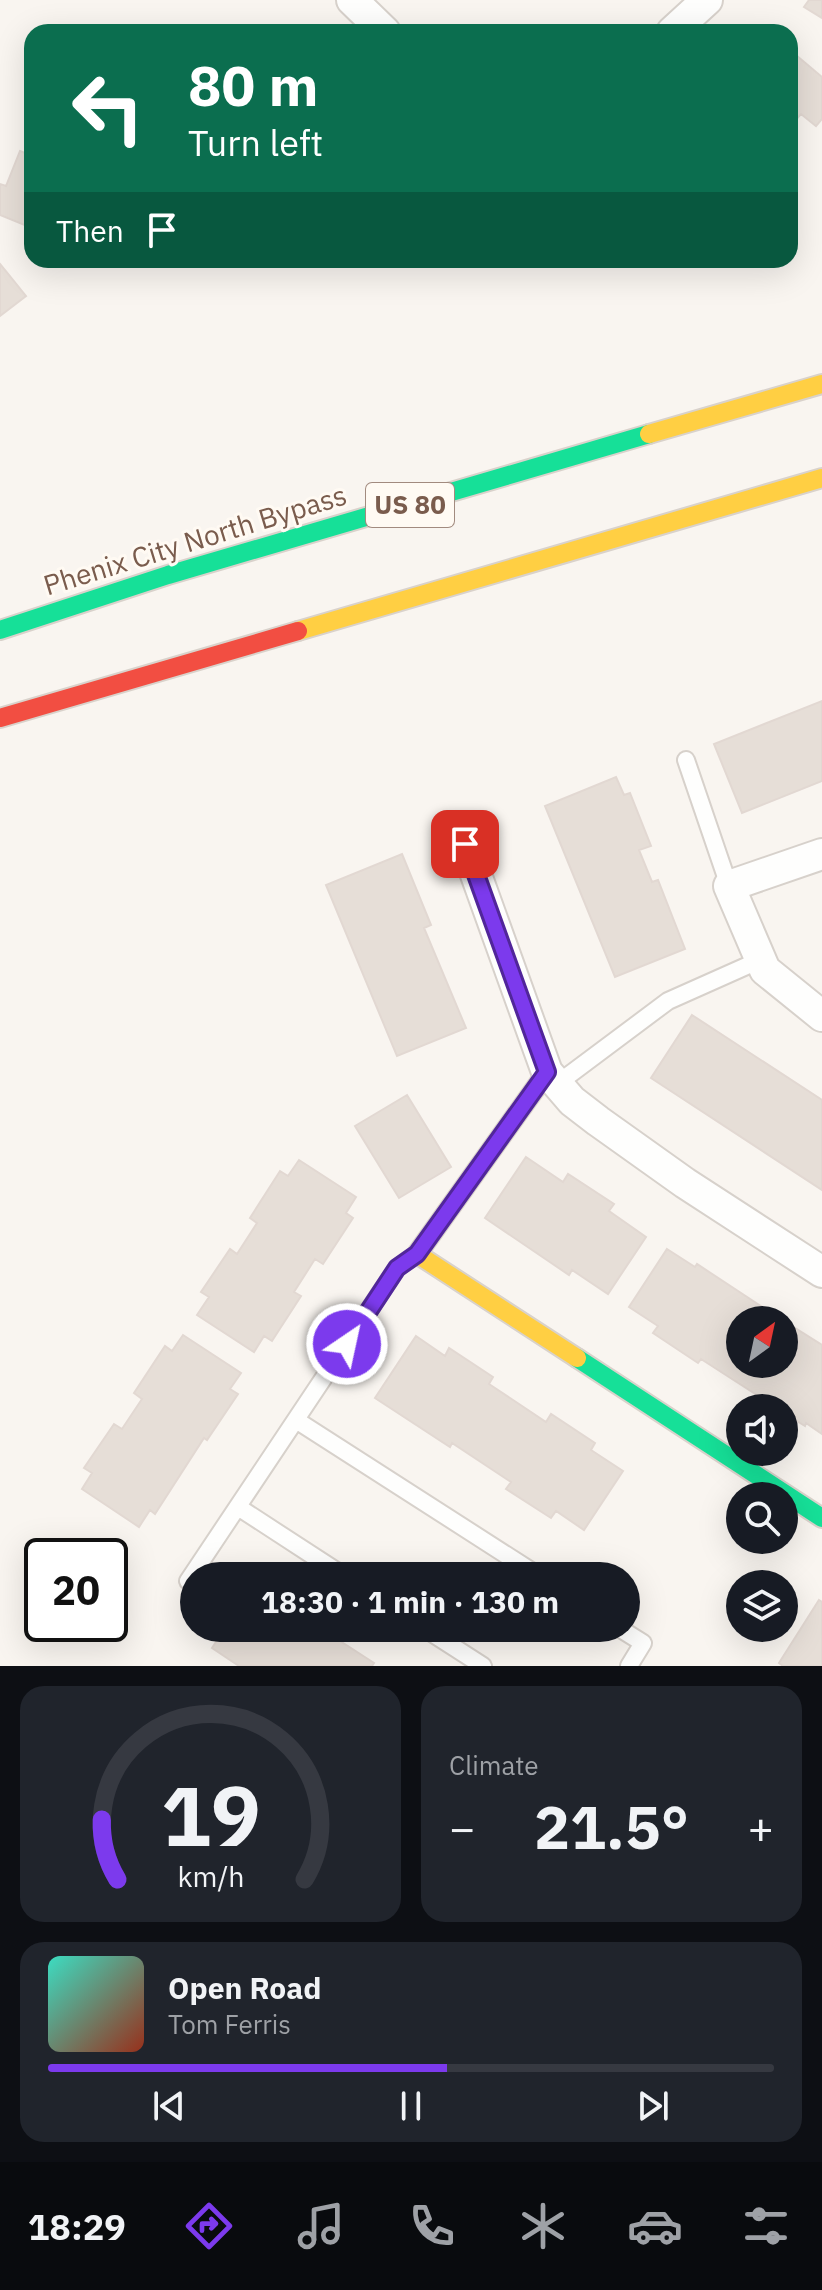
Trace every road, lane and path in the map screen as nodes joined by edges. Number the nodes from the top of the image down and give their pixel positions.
1 (352, 0) edge
2 (707, 0) edge
3 (377, 24) edge
4 (681, 24) edge
5 (822, 384) edge
6 (822, 478) edge
7 (0, 630) edge
8 (0, 718) edge
9 (686, 760) dead end
10 (465, 844) dead end
11 (822, 854) edge
12 (729, 886) junction
13 (760, 960) junction
14 (822, 1016) edge
15 (552, 1078) junction
16 (417, 1254) junction
17 (822, 1272) edge
18 (296, 1420) junction
19 (238, 1507) junction
20 (822, 1518) edge
21 (201, 1562) edge
22 (322, 1562) edge
23 (517, 1562) edge
24 (640, 1641) edge
25 (446, 1642) edge
26 (483, 1666) edge
27 (629, 1666) edge

1 - 3 street
2 - 4 street
5 - 7 main road, Phenix City North Bypass / US 80
6 - 8 main road
9 - 12 lane
10 - 15 street
11 - 12 street
12 - 13 street
13 - 14 street
13 - 15 lane
15 - 16 main road
15 - 17 street
16 - 18 lane
16 - 20 main road
18 - 19 lane
18 - 23 lane
19 - 21 lane
19 - 22 lane
24 - 27 lane
25 - 26 lane

